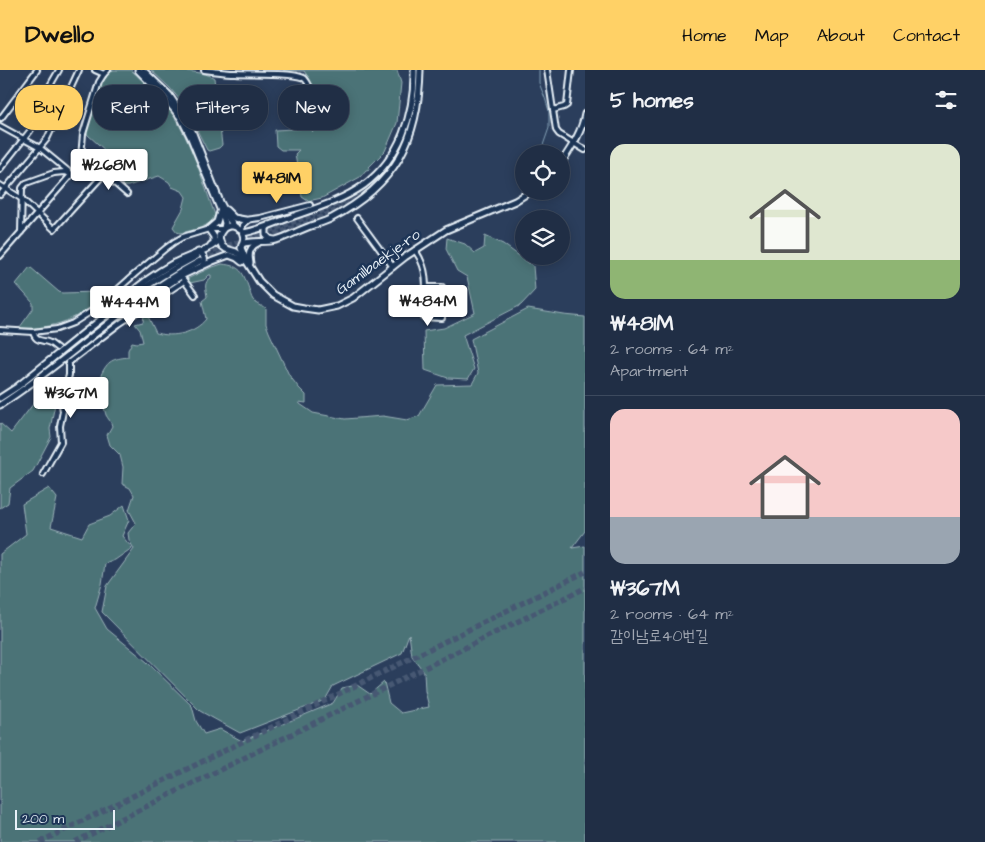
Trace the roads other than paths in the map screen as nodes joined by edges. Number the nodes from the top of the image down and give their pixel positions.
1 (37, 70) edge
2 (59, 70) edge
3 (79, 70) edge
4 (95, 70) edge
5 (108, 70) edge
6 (138, 70) edge
7 (144, 70) edge
8 (204, 70) edge
9 (414, 70) edge
10 (420, 70) edge
11 (547, 70) edge
12 (572, 70) edge
13 (104, 74) junction
14 (50, 85) edge
15 (308, 85) edge
16 (553, 110) junction
17 (585, 114) edge
18 (1, 118) dead end
19 (0, 126) edge
20 (31, 130) edge
21 (24, 139) junction
22 (574, 143) junction
23 (40, 148) junction
24 (570, 149) edge
25 (585, 150) edge
26 (81, 154) junction
27 (202, 161) junction
28 (0, 169) edge
29 (71, 174) junction
30 (104, 174) junction
31 (0, 185) edge
32 (5, 189) junction
33 (127, 194) dead end
34 (0, 195) edge
35 (22, 199) junction
36 (517, 200) edge
37 (220, 202) junction
38 (310, 206) dead end
39 (220, 210) junction
40 (37, 214) junction
41 (357, 218) dead end
42 (247, 220) junction
43 (270, 224) junction
44 (235, 226) junction
45 (224, 228) junction
46 (208, 231) junction
47 (20, 232) junction
48 (242, 232) junction
49 (219, 239) junction
50 (275, 240) junction
51 (262, 242) junction
52 (242, 245) junction
53 (206, 249) junction
54 (230, 250) junction
55 (415, 250) junction
56 (0, 256) edge
57 (199, 259) junction
58 (213, 261) junction
59 (247, 262) junction
60 (392, 267) junction
61 (183, 278) junction
62 (259, 281) junction
63 (426, 287) junction
64 (195, 295) dead end
65 (118, 315) junction
66 (0, 330) edge
67 (33, 332) junction
68 (56, 348) dead end
69 (0, 398) edge
70 (0, 406) edge
71 (43, 474) dead end

1 - 18 street
2 - 14 street
3 - 23 street
4 - 13 street
5 - 13 street
6 - 27 main road
7 - 27 main road
8 - 15 street
9 - 43 main road
10 - 50 main road
11 - 16 street
12 - 16 street
13 - 26 street
16 - 22 street
17 - 22 main road
19 - 21 street
20 - 21 street
21 - 23 street
21 - 28 street
22 - 24 main road
22 - 25 street
23 - 29 street
23 - 32 street
26 - 29 street
26 - 30 street
27 - 37 main road
27 - 39 main road
29 - 35 street
29 - 40 street
30 - 33 street
30 - 40 street
31 - 32 street
32 - 34 street
32 - 35 street
35 - 40 street
35 - 47 street
36 - 55 main road, Gamilbaekje-ro
37 - 42 main road
37 - 44 main road
38 - 42 street
39 - 45 main road
39 - 46 main road
40 - 47 street
41 - 60 street
42 - 44 main road
42 - 48 street
43 - 48 main road
43 - 50 main road
44 - 45 main road
44 - 48 main road
45 - 46 street
45 - 49 main road
46 - 49 main road
46 - 53 main road
46 - 67 street
47 - 56 street
48 - 52 main road
49 - 53 main road
49 - 54 main road
50 - 51 main road
51 - 52 main road
51 - 62 main road
52 - 54 main road
52 - 59 main road
53 - 57 main road
54 - 58 main road
54 - 59 main road
55 - 60 main road, Gamilbaekje-ro
55 - 63 street
57 - 58 main road
57 - 61 main road
57 - 65 main road
57 - 69 main road
58 - 62 main road
59 - 62 main road, Gamilbaekje-ro
60 - 62 main road, Gamilbaekje-ro
61 - 64 street
61 - 65 main road
61 - 71 street
63 - 63 street
65 - 70 main road
66 - 67 street
67 - 68 street

